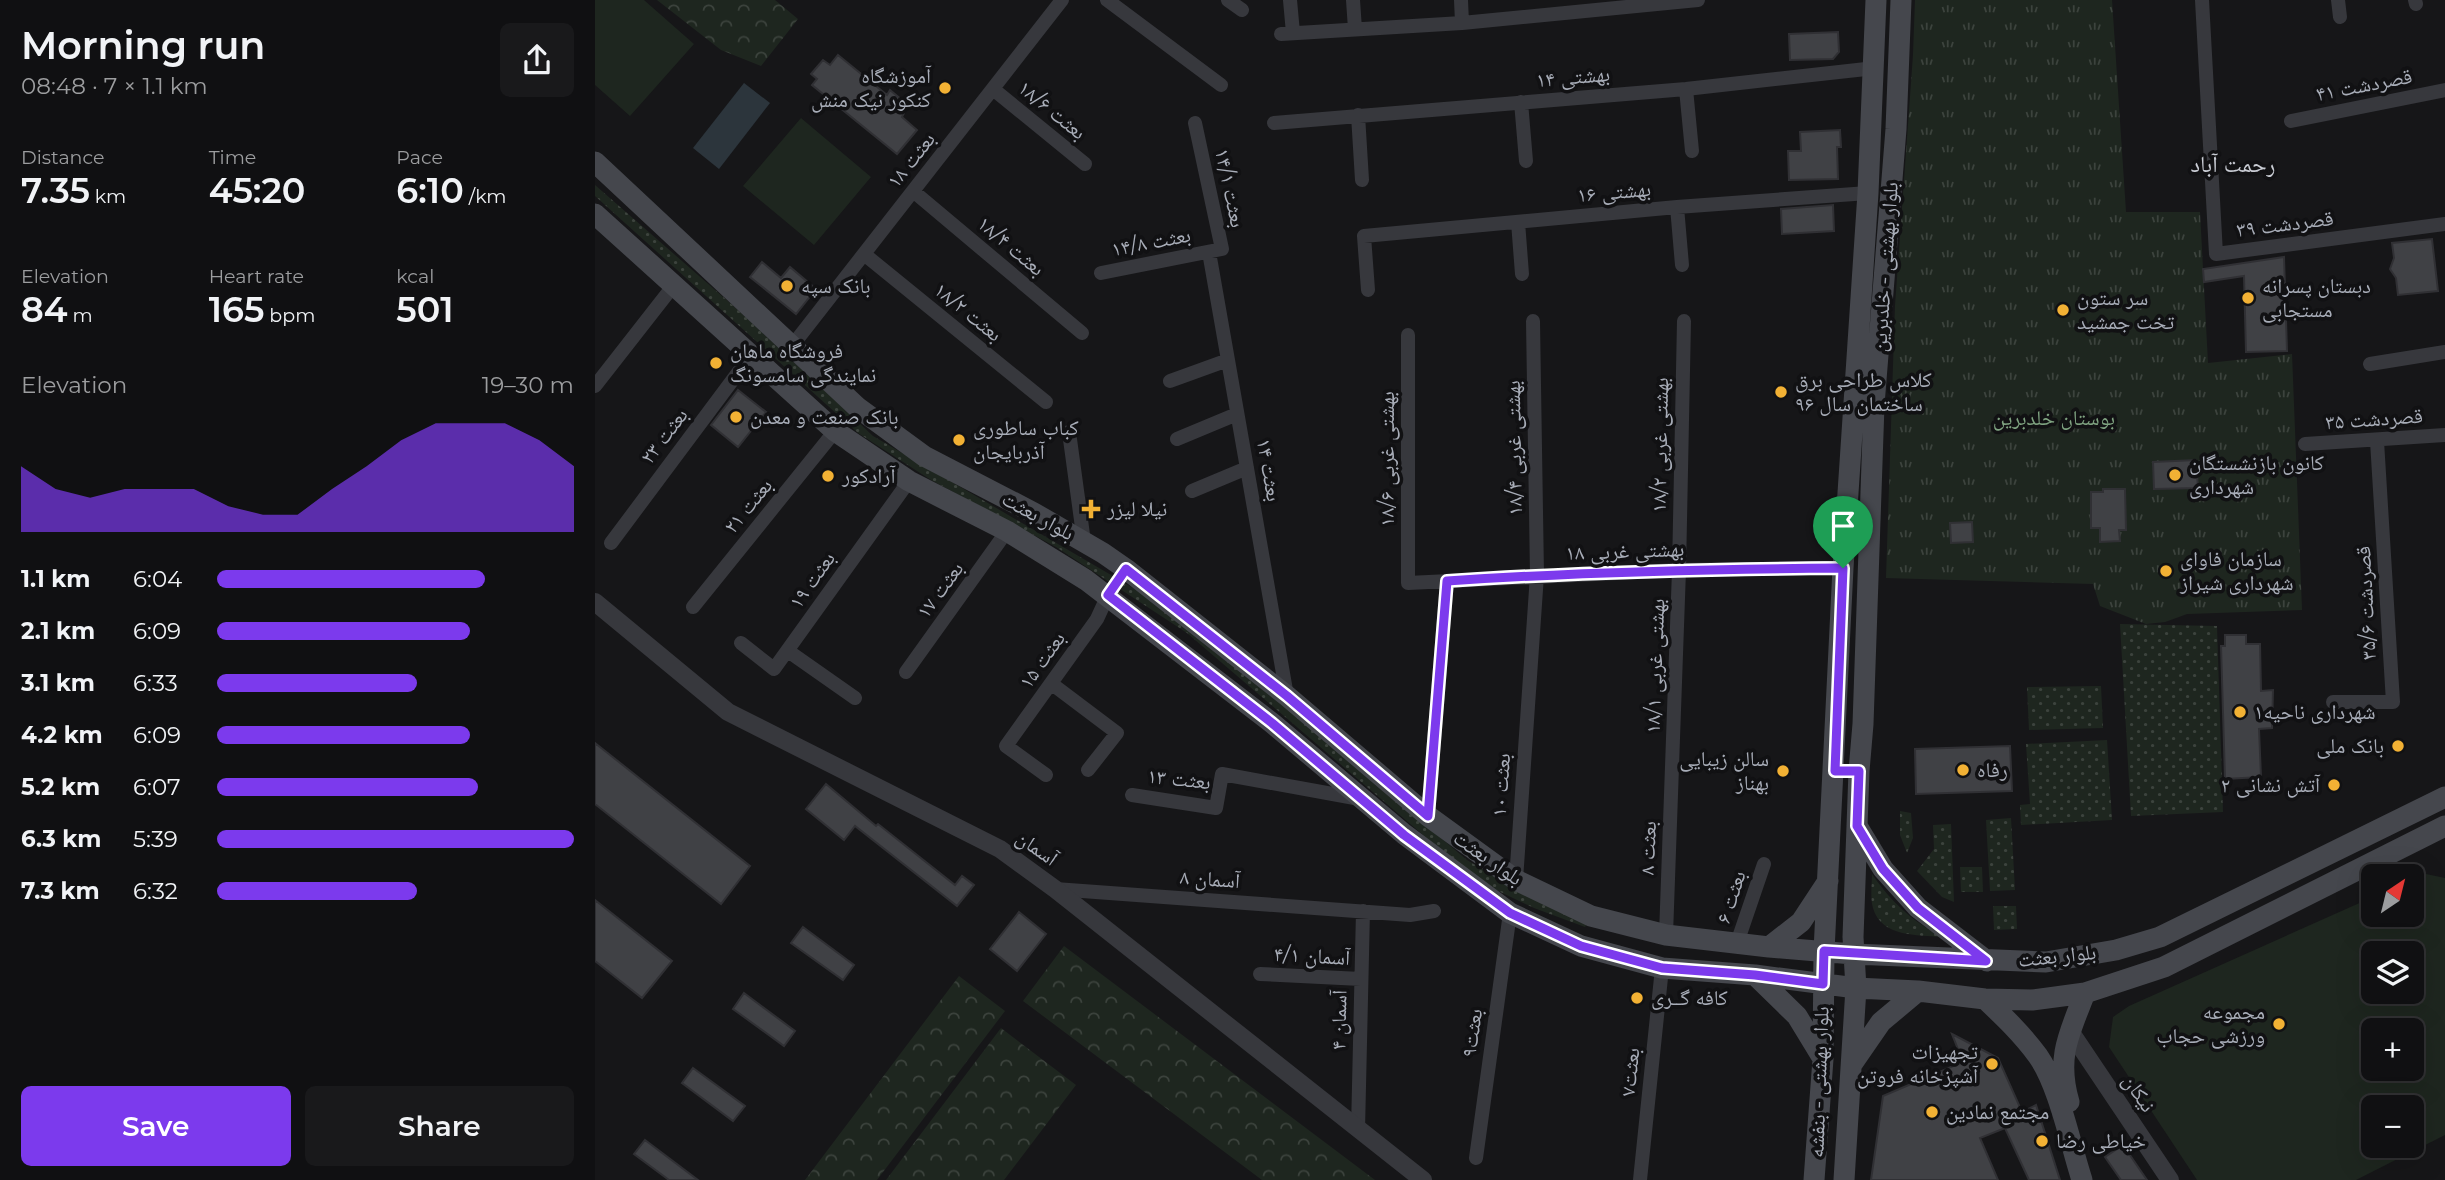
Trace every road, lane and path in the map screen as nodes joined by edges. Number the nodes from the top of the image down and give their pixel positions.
1 (1062, 0) edge
2 (1107, 0) edge
3 (1228, 0) edge
4 (1290, 0) edge
5 (1353, 0) edge
6 (1461, 0) edge
7 (1698, 0) edge
8 (1876, 0) edge
9 (1902, 0) edge
10 (2202, 0) edge
11 (2338, 0) edge
12 (1242, 10) dead end
13 (2340, 17) dead end
14 (1462, 23) junction
15 (1355, 29) junction
16 (1875, 68) junction
17 (1221, 85) dead end
18 (993, 89) junction
19 (1686, 89) junction
20 (2445, 90) edge
21 (1521, 102) junction
22 (1358, 115) junction
23 (2291, 121) dead end
24 (1195, 123) dead end
25 (1274, 123) dead end
26 (1692, 151) dead end
27 (1526, 161) dead end
28 (595, 162) edge
29 (1085, 164) dead end
30 (1362, 180) dead end
31 (913, 191) junction
32 (1868, 192) junction
33 (1677, 207) junction
34 (595, 214) edge
35 (1518, 222) junction
36 (2445, 225) edge
37 (1209, 252) junction
38 (864, 254) junction
39 (1682, 265) dead end
40 (1101, 273) dead end
41 (1522, 274) dead end
42 (674, 285) junction
43 (1368, 290) dead end
44 (1533, 321) dead end
45 (1683, 321) dead end
46 (1082, 333) dead end
47 (1408, 335) dead end
48 (792, 346) junction
49 (2445, 352) edge
50 (752, 354) junction
51 (1228, 360) junction
52 (2370, 364) dead end
53 (1170, 381) dead end
54 (595, 386) edge
55 (1046, 402) dead end
56 (1237, 414) junction
57 (835, 431) junction
58 (1069, 432) dead end
59 (2445, 435) edge
60 (1177, 439) dead end
61 (2377, 441) junction
62 (2305, 444) dead end
63 (1247, 468) junction
64 (909, 481) junction
65 (1192, 491) dead end
66 (1007, 531) junction
67 (1084, 542) junction
68 (611, 543) dead end
69 (1843, 568) junction
70 (1126, 569) junction
71 (1679, 570) junction
72 (1537, 575) junction
73 (1447, 581) junction
74 (1408, 583) joint
75 (1108, 595) junction
76 (595, 602) edge
77 (693, 607) dead end
78 (741, 643) dead end
79 (788, 651) junction
80 (906, 672) dead end
81 (1052, 684) junction
82 (1287, 696) junction
83 (855, 698) dead end
84 (2333, 702) dead end
85 (1525, 735) joint
86 (1672, 763) joint
87 (1088, 770) dead end
88 (1835, 771) junction
89 (1859, 771) junction
90 (1047, 775) dead end
91 (1132, 795) dead end
92 (1361, 800) junction
93 (2438, 800) edge
94 (1428, 816) junction
95 (1857, 826) junction
96 (2444, 830) edge
97 (1764, 864) dead end
98 (1829, 879) junction
99 (1516, 880) junction
100 (1055, 889) junction
101 (1363, 911) junction
102 (1434, 911) dead end
103 (1510, 913) junction
104 (1596, 917) junction
105 (1666, 935) junction
106 (1737, 943) junction
107 (1769, 947) junction
108 (1587, 948) junction
109 (1824, 951) junction
110 (1853, 954) junction
111 (1986, 961) junction
112 (1662, 968) junction
113 (1261, 974) dead end
114 (1755, 975) junction
115 (1361, 979) junction
116 (1823, 984) junction
117 (1856, 988) junction
118 (1918, 991) junction
119 (2085, 993) junction
120 (1985, 999) junction
121 (2070, 1031) junction
122 (2063, 1055) junction
123 (2039, 1058) junction
124 (1823, 1059) junction
125 (1852, 1063) junction
126 (1357, 1130) junction
127 (1476, 1158) dead end
128 (1423, 1180) edge
129 (1640, 1180) edge
130 (1814, 1180) edge
131 (1845, 1180) edge
132 (2082, 1180) edge
133 (2093, 1180) edge
134 (2170, 1180) edge

1 - 18 street, بعثت ۱۸
2 - 17 street
3 - 12 street
4 - 15 street
5 - 15 street
6 - 14 street
7 - 14 street
8 - 16 main road, بلوار بهشتی - خلدبرین
9 - 89 main road, بلوار بهشتی - خلدبرین
10 - 36 street, قصردشت ۳۹
11 - 13 street
14 - 15 street
16 - 19 street, ۱۴ بهشتی
16 - 32 main road, بلوار بهشتی - خلدبرین
18 - 29 street, ۱۸/۶ بعثت
18 - 31 street, بعثت ۱۸
19 - 21 street, ۱۴ بهشتی
19 - 26 street
20 - 23 street, قصردشت ۴۱
21 - 22 street, ۱۴ بهشتی
21 - 27 street
22 - 25 street, ۱۴ بهشتی
22 - 30 street
24 - 37 street, ۱۴/۱ بعثت
28 - 48 main road, بلوار بعثت
31 - 38 street, بعثت ۱۸
31 - 46 street, ۱۸/۴ بعثت
32 - 33 street, ۱۶ بهشتی
32 - 69 main road, بلوار بهشتی - خلدبرین
33 - 35 street, ۱۶ بهشتی
33 - 39 street
34 - 42 main road, بلوار بعثت
35 - 41 street
35 - 43 street, ۱۶ بهشتی
37 - 40 street, ۱۴/۸ بعثت
37 - 51 street, بعثت ۱۴
38 - 48 street, بعثت ۱۸
38 - 55 street, ۱۸/۲ بعثت
42 - 50 main road, بلوار بعثت
42 - 54 street
44 - 72 street, بهشتی غربی ۱۸/۴
45 - 71 street, بهشتی غربی ۱۸/۲
47 - 74 street, بهشتی غربی ۱۸/۶
48 - 67 main road, بلوار بعثت
49 - 52 street
50 - 57 main road, بلوار بعثت
50 - 68 street, ۲۳ بعثت
51 - 53 street
51 - 56 street, بعثت ۱۴
56 - 60 street
56 - 63 street, بعثت ۱۴
57 - 64 main road, بلوار بعثت
57 - 77 street, ۲۱ بعثت
58 - 67 street
59 - 61 street, قصردشت ۳۵
61 - 62 street, قصردشت ۳۵
61 - 84 street, قصردشت ۳۵/۶
63 - 65 street
63 - 82 street, بعثت ۱۴
64 - 66 main road, بلوار بعثت
64 - 79 street, بعثت ۱۹
66 - 75 main road, بلوار بعثت
66 - 80 street, بعثت ۱۷
67 - 70 main road, بلوار بعثت
69 - 71 street, بهشتی غربی ۱۸
69 - 88 main road, بلوار بهشتی - خلدبرین
70 - 75 main road
70 - 82 main road, بلوار بعثت
71 - 72 street, بهشتی غربی ۱۸
71 - 86 street, بهشتی غربی ۱۸/۱
72 - 73 street, بهشتی غربی ۱۸
72 - 85 street, بهشتی غربی ۱۸/۴
73 - 74 street, بهشتی غربی ۱۸
73 - 94 street
75 - 81 street, بعثت ۱۵
75 - 92 main road, بلوار بعثت
76 - 100 street, آسمان
78 - 79 street
79 - 83 street
81 - 87 street
81 - 90 street, بعثت ۱۵
82 - 94 main road, بلوار بعثت
85 - 99 street, ۱۰ بعثت
86 - 105 street, ۸ بعثت
88 - 89 main road
88 - 98 main road, بلوار بهشتی - خلدبرین
89 - 95 main road, بلوار بهشتی - خلدبرین
91 - 92 street, ۱۳ بعثت
92 - 103 main road, بلوار بعثت
93 - 96 street
93 - 111 main road, بلوار بعثت
94 - 99 main road, بلوار بعثت
95 - 110 main road, بلوار بهشتی - خلدبرین
95 - 111 main road
96 - 119 main road, بلوار بعثت
97 - 106 street, ۶ بعثت
98 - 107 main road
98 - 109 main road, بلوار بهشتی - خلدبرین
99 - 104 main road, بلوار بعثت
100 - 101 street, ۸ آسمان
100 - 126 street, آسمان
101 - 102 street, ۸ آسمان
101 - 115 street, ۴ آسمان
103 - 108 main road, بلوار بعثت
103 - 127 street, بعثت۹
104 - 105 main road, بلوار بعثت
104 - 108 main road
105 - 106 main road, بلوار بعثت
106 - 107 main road, بلوار بعثت
107 - 109 main road, بلوار بعثت
108 - 112 main road, بلوار بعثت
109 - 110 main road, بلوار بعثت
109 - 116 main road, بلوار بهشتی - بنفشه
110 - 111 main road, بلوار بعثت
110 - 117 main road, بلوار بهشتی - خلدبرین
112 - 114 main road, بلوار بعثت
112 - 129 street, بعثت۷
113 - 115 street, ۴/۱ آسمان
114 - 116 main road, بلوار بعثت
114 - 124 main road
115 - 126 street, ۴ آسمان
116 - 117 main road, بلوار بعثت
116 - 124 main road, بلوار بهشتی - بنفشه
117 - 118 main road, بلوار بعثت
117 - 125 main road, بلوار بهشتی - بنفشه
118 - 120 main road, بلوار بعثت
118 - 125 main road
119 - 120 main road, بلوار بعثت
119 - 121 main road
120 - 123 main road
121 - 122 main road
121 - 134 street, نیکان
122 - 123 main road
122 - 133 main road
123 - 132 main road
124 - 130 main road, بلوار بهشتی - بنفشه
125 - 131 main road, بلوار بهشتی - بنفشه
126 - 128 street, آسمان

